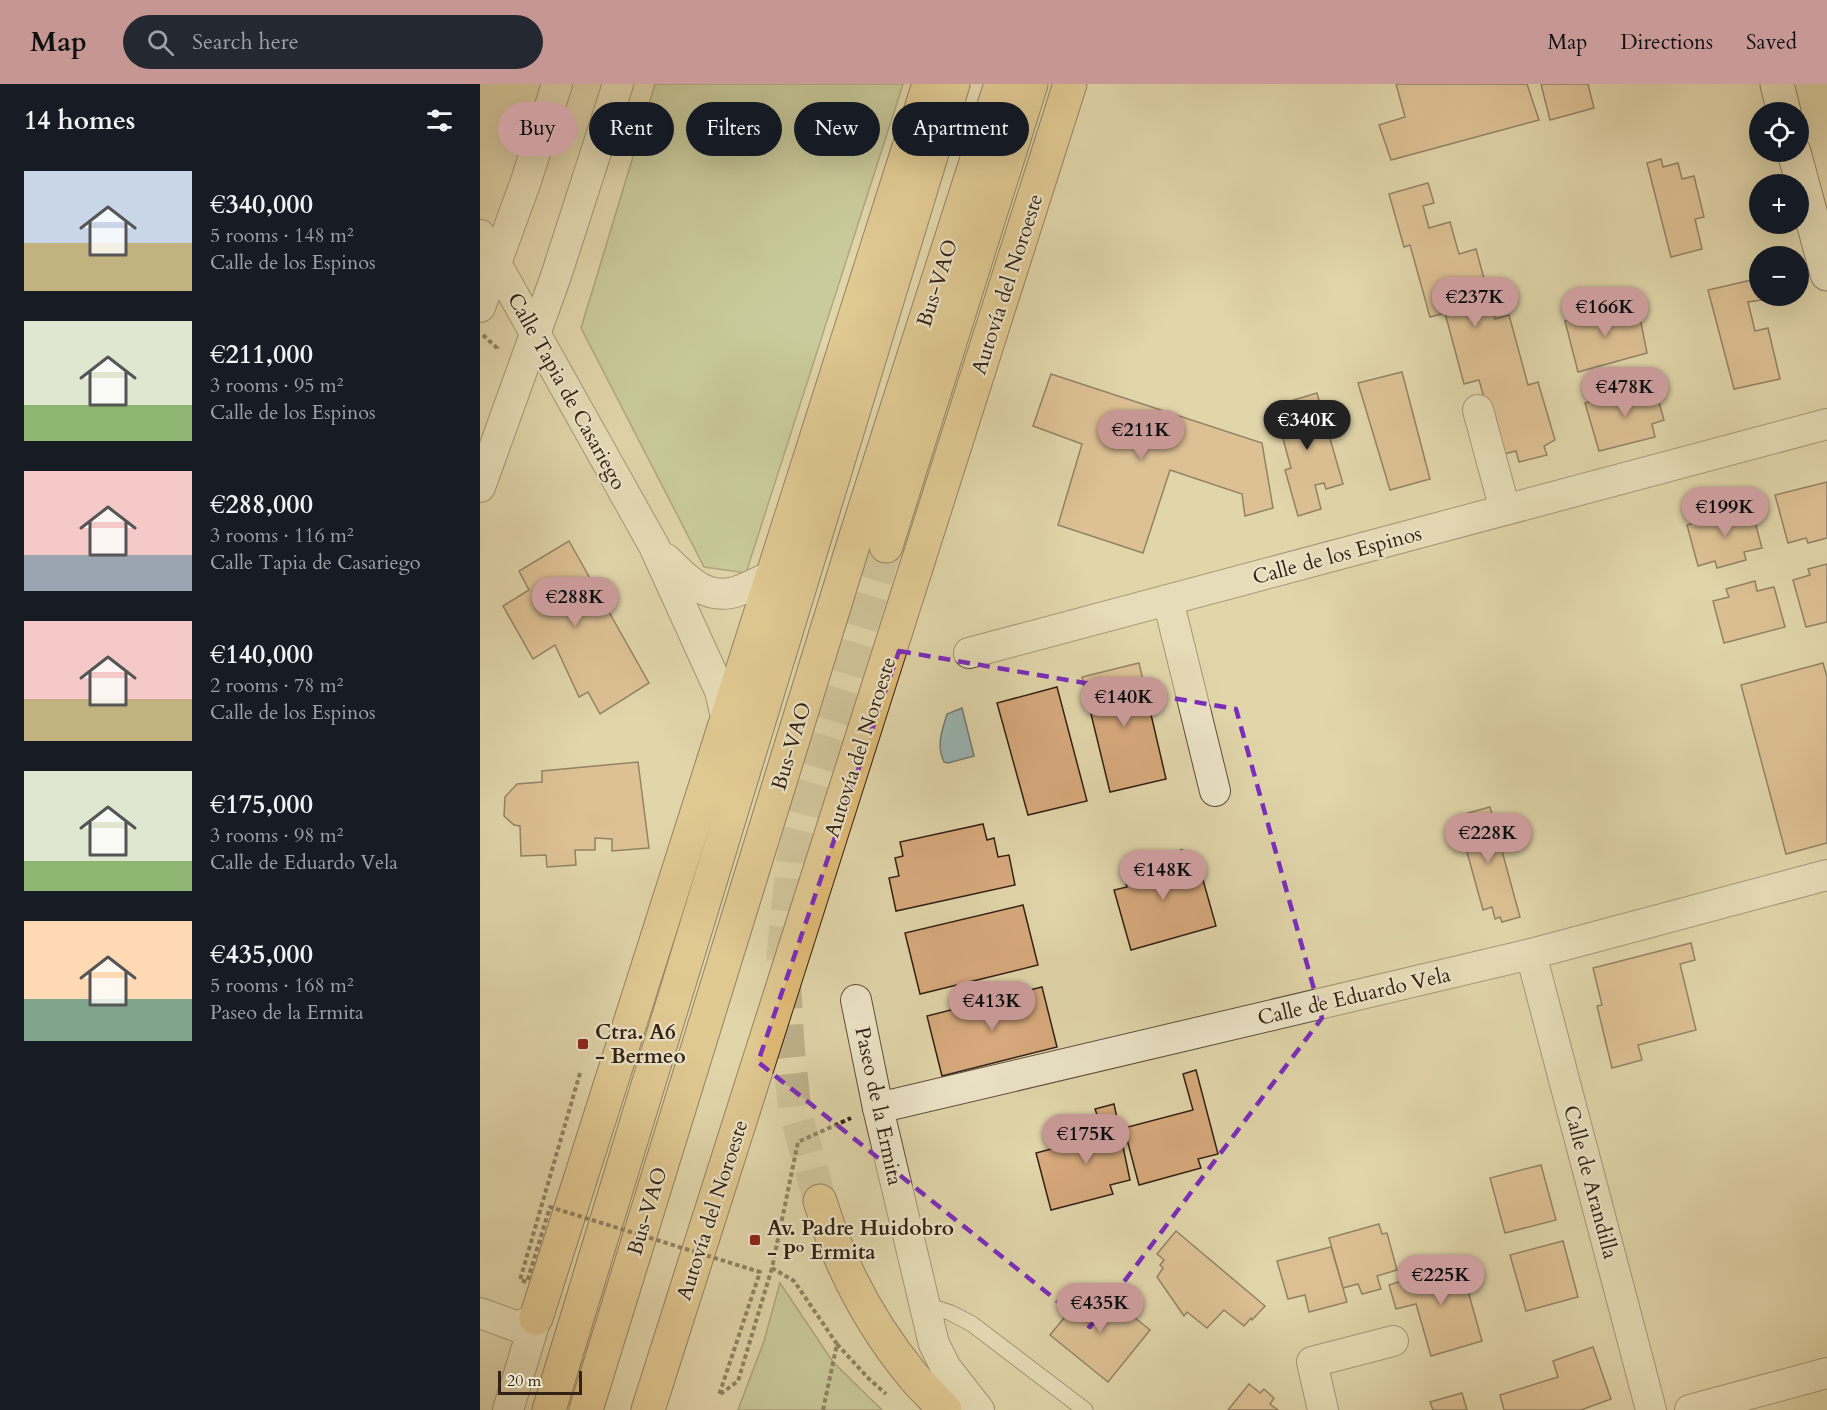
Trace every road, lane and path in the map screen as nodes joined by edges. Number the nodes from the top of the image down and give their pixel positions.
1 (557, 84) edge
2 (618, 84) edge
3 (928, 84) edge
4 (953, 84) edge
5 (1001, 84) edge
6 (1031, 84) edge
7 (1070, 84) edge
8 (1086, 84) edge
9 (1777, 84) edge
10 (1782, 102) edge
11 (1797, 162) edge
12 (480, 236) edge
13 (496, 266) junction
14 (1827, 274) edge
15 (1008, 284) junction
16 (480, 307) edge
17 (536, 335) junction
18 (1478, 410) dead end
19 (1827, 424) edge
20 (480, 487) edge
21 (1505, 510) junction
22 (654, 546) junction
23 (886, 546) tunnel mouth
24 (772, 576) junction
25 (1168, 600) junction
26 (969, 653) dead end
27 (726, 717) junction
28 (1215, 791) dead end
29 (1827, 875) edge
30 (1531, 954) junction
31 (856, 1000) dead end
32 (580, 1073) dead end
33 (878, 1108) junction
34 (820, 1201) tunnel mouth
35 (772, 1268) dead end
36 (924, 1304) junction
37 (480, 1313) edge
38 (536, 1318) junction
39 (1393, 1341) dead end
40 (837, 1344) dead end
41 (1827, 1373) edge
42 (886, 1394) dead end
43 (508, 1410) edge
44 (549, 1410) edge
45 (586, 1410) edge
46 (648, 1410) edge
47 (945, 1410) edge
48 (979, 1410) edge
49 (1085, 1410) edge
50 (1323, 1410) edge
51 (1651, 1410) edge
52 (1690, 1410) edge

1 - 13 street
2 - 17 street
3 - 24 highway
4 - 44 highway
5 - 45 highway, Bus-VAO
6 - 23 highway
7 - 15 highway, Autovía del Noroeste
8 - 15 highway
9 - 10 street
11 - 14 street
12 - 13 street, Calle Tapia de Casariego
13 - 16 street
13 - 17 street, Calle Tapia de Casariego
15 - 46 highway, Autovía del Noroeste
17 - 20 street
17 - 22 street, Calle Tapia de Casariego
18 - 21 street
19 - 21 street, Calle de los Espinos
21 - 25 street, Calle de los Espinos
22 - 24 street, Calle Tapia de Casariego
22 - 27 street, Calle Tapia de Casariego
24 - 27 highway
25 - 26 street, Calle de los Espinos
25 - 28 street
27 - 38 highway
29 - 30 street, Calle de Eduardo Vela
30 - 33 street, Calle de Eduardo Vela
30 - 51 street, Calle de Arandilla
31 - 33 street, Paseo de la Ermita
32 - 35 path, bridge
33 - 36 street, Paseo de la Ermita
34 - 47 highway
36 - 48 street, Paseo de la Ermita
36 - 49 lane
37 - 38 street
38 - 43 street
39 - 50 street
40 - 42 path
41 - 52 street

